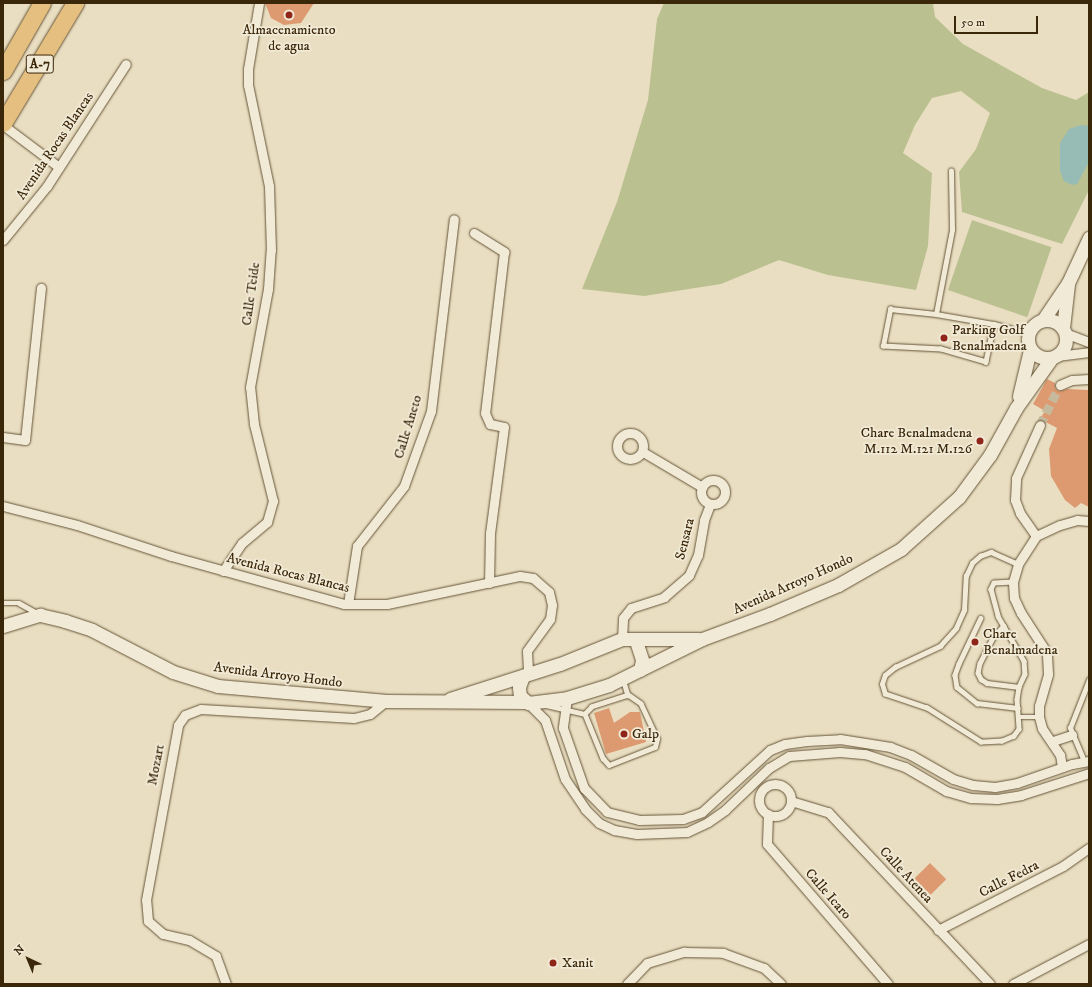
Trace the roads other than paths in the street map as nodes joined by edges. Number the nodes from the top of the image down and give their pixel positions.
1 (42, 3) edge
2 (75, 3) edge
3 (259, 3) edge
4 (126, 64) dead end
5 (3, 71) edge
6 (3, 124) edge
7 (59, 167) junction
8 (951, 171) dead end
9 (454, 219) dead end
10 (474, 233) dead end
11 (1089, 238) edge
12 (3, 240) edge
13 (1068, 283) junction
14 (41, 288) dead end
15 (936, 314) junction
16 (1043, 320) junction
17 (994, 324) junction
18 (1064, 330) junction
19 (1028, 333) junction
20 (1089, 342) edge
21 (1030, 350) junction
22 (1089, 352) edge
23 (1054, 358) junction
24 (1089, 379) edge
25 (1060, 385) dead end
26 (1016, 408) junction
27 (1040, 425) tunnel mouth
28 (3, 437) edge
29 (643, 452) dead end
30 (702, 487) junction
31 (710, 504) junction
32 (3, 506) edge
33 (1089, 521) edge
34 (1036, 536) junction
35 (1018, 564) junction
36 (222, 571) junction
37 (1013, 582) junction
38 (489, 583) junction
39 (3, 604) edge
40 (348, 604) junction
41 (40, 615) junction
42 (981, 618) dead end
43 (3, 626) edge
44 (1004, 626) junction
45 (622, 639) junction
46 (702, 639) junction
47 (636, 641) junction
48 (640, 670) junction
49 (525, 674) junction
50 (623, 679) junction
51 (1089, 680) edge
52 (1020, 687) junction
53 (628, 695) junction
54 (386, 701) junction
55 (444, 701) junction
56 (531, 703) junction
57 (566, 705) junction
58 (1018, 708) junction
59 (585, 714) junction
60 (1020, 717) junction
61 (1038, 717) junction
62 (1072, 735) junction
63 (1053, 741) junction
64 (1086, 761) edge
65 (1062, 767) junction
66 (769, 768) junction
67 (1089, 773) edge
68 (772, 784) junction
69 (745, 791) junction
70 (760, 796) junction
71 (791, 801) junction
72 (768, 814) junction
73 (1089, 848) edge
74 (938, 930) junction
75 (1089, 944) edge
76 (226, 984) edge
77 (627, 984) edge
78 (781, 984) edge
79 (888, 984) edge
80 (990, 984) edge
81 (1013, 984) edge

1 - 5 highway, A-7
2 - 6 highway, A-7
3 - 36 street, Calle Teide
4 - 7 street, Avenida Rocas Blancas
6 - 7 street
7 - 12 street, Avenida Rocas Blancas
8 - 15 lane
9 - 40 street, Calle Aneto
10 - 38 street
11 - 13 main road
13 - 16 main road
13 - 18 main road
14 - 28 street
15 - 17 lane
15 - 17 lane
16 - 18 main road
16 - 19 main road
17 - 19 lane
18 - 20 street
18 - 23 main road
19 - 21 main road
21 - 23 main road
21 - 26 main road, Avenida Arroyo Hondo
22 - 23 street
23 - 26 main road, Avenida Arroyo Hondo
24 - 25 street
26 - 46 main road, Avenida Arroyo Hondo
27 - 34 street
29 - 30 street
30 - 31 street
30 - 31 street
31 - 45 street, Sensara
32 - 36 street, Avenida Rocas Blancas
33 - 34 street
34 - 35 street
35 - 37 street
35 - 60 lane
36 - 40 street, Avenida Rocas Blancas
37 - 44 lane
37 - 61 street
38 - 40 street, Avenida Rocas Blancas
38 - 49 street, Avenida Rocas Blancas
39 - 41 lane
41 - 43 main road
41 - 54 main road, Avenida Arroyo Hondo
42 - 58 lane
44 - 52 lane
44 - 52 lane
45 - 47 main road, Avenida Arroyo Hondo
45 - 49 main road, Avenida Arroyo Hondo
46 - 47 main road, Avenida Arroyo Hondo
46 - 48 main road, Avenida Arroyo Hondo
47 - 48 main road
48 - 50 main road, Avenida Arroyo Hondo
49 - 55 main road, Avenida Arroyo Hondo
49 - 56 main road
50 - 53 lane
50 - 57 main road, Avenida Arroyo Hondo
51 - 62 lane
52 - 58 lane
53 - 59 lane
53 - 59 lane
54 - 55 main road, Avenida Arroyo Hondo
54 - 76 street, Mozart
55 - 56 main road, Avenida Arroyo Hondo
56 - 57 main road, Avenida Arroyo Hondo
56 - 69 street
57 - 59 lane
57 - 65 street
58 - 60 lane
60 - 61 lane
61 - 63 street
62 - 63 street
62 - 64 lane
63 - 65 street
64 - 65 street
66 - 67 street
66 - 68 street
66 - 69 street
68 - 70 street
68 - 71 street
69 - 70 street
70 - 72 street
71 - 72 street
71 - 74 street, Calle Atenea
72 - 79 street, Calle Icaro
73 - 74 street, Calle Fedra
74 - 80 street, Calle Atenea
75 - 81 street
77 - 78 street

